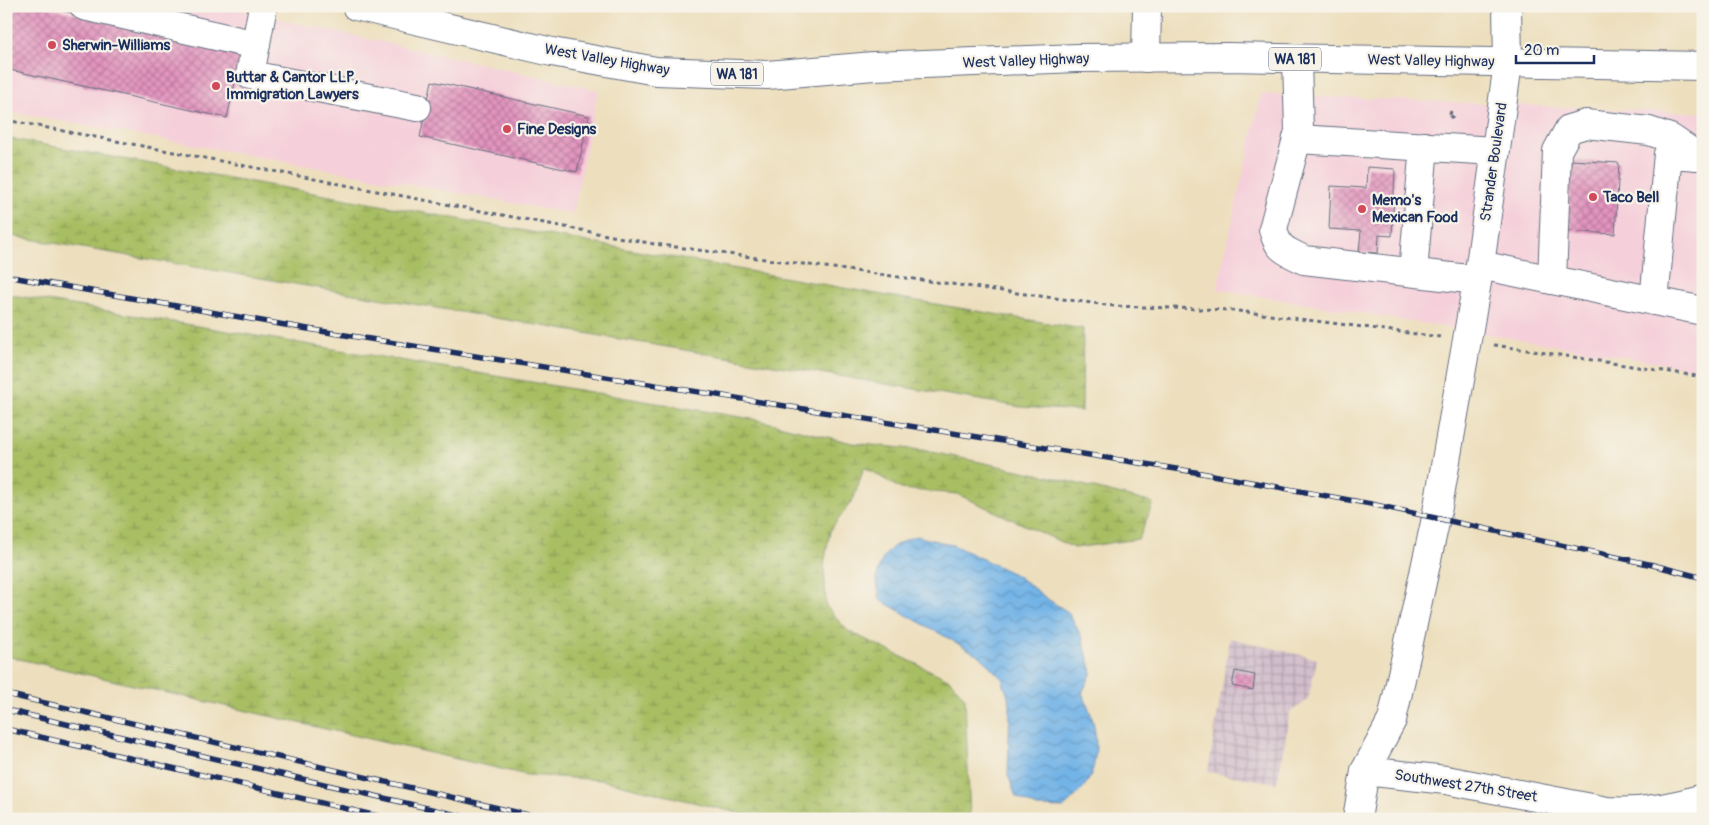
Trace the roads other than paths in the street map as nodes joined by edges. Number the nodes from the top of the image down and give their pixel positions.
1 (84, 6) edge
2 (263, 6) edge
3 (356, 6) edge
4 (1147, 6) edge
5 (1507, 6) edge
6 (256, 45) junction
7 (1146, 58) junction
8 (1298, 59) junction
9 (1508, 63) junction
10 (1703, 66) edge
11 (418, 106) dead end
12 (1297, 139) junction
13 (1424, 146) junction
14 (1495, 151) junction
15 (1700, 156) edge
16 (1413, 272) junction
17 (1479, 272) junction
18 (1552, 280) junction
19 (1654, 301) junction
20 (1703, 311) edge
21 (1365, 771) junction
22 (1703, 798) edge
23 (1357, 819) edge

1 - 6 main road
2 - 6 main road
3 - 7 main road, West Valley Highway / WA 181
4 - 7 main road
5 - 9 main road, Strander Boulevard
6 - 11 main road
7 - 8 main road, West Valley Highway / WA 181
8 - 9 main road, West Valley Highway / WA 181
8 - 12 main road
9 - 10 main road, West Valley Highway / WA 181
9 - 14 main road, Strander Boulevard
12 - 13 main road
12 - 16 main road
13 - 14 main road
13 - 16 main road
14 - 17 main road, Strander Boulevard
15 - 18 main road
15 - 19 main road
16 - 17 main road
17 - 18 main road
17 - 21 main road, Strander Boulevard
18 - 19 main road
19 - 20 main road
21 - 22 main road, Southwest 27th Street
21 - 23 main road

